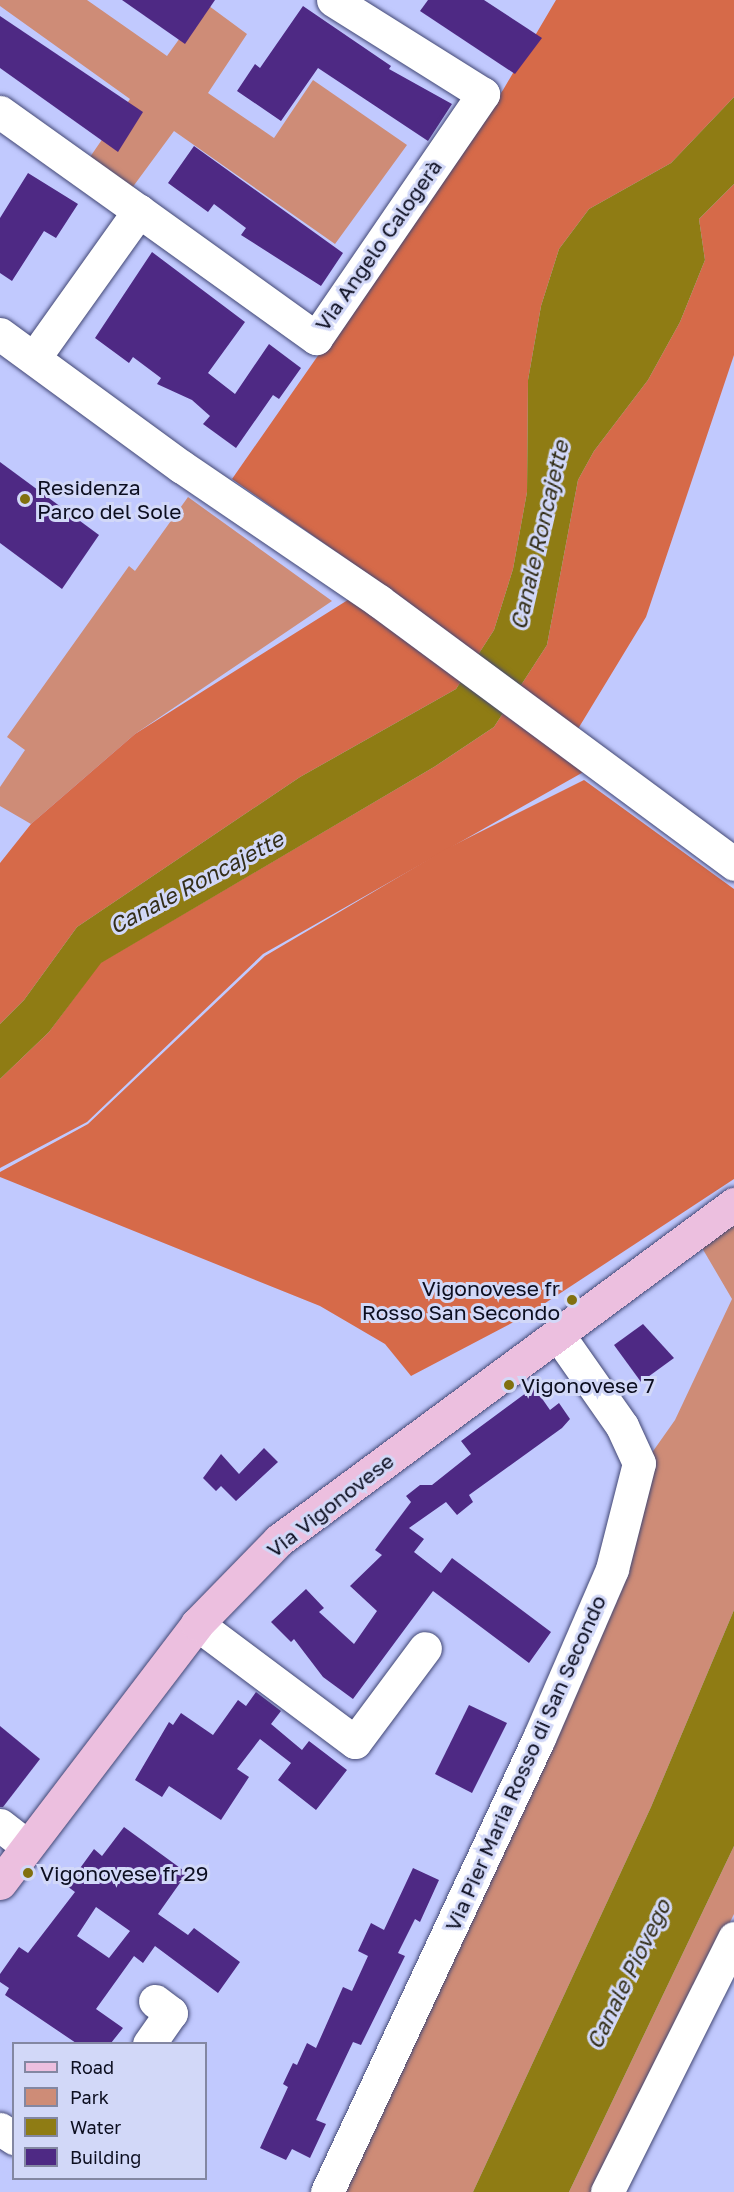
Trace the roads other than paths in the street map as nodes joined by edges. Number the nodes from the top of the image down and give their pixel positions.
1 (333, 0) edge
2 (0, 112) edge
3 (139, 211) junction
4 (0, 334) edge
5 (34, 358) junction
6 (734, 864) edge
7 (734, 1204) edge
8 (559, 1335) junction
9 (197, 1624) junction
10 (425, 1648) dead end
11 (0, 1825) edge
12 (26, 1845) junction
13 (0, 1883) edge
14 (734, 1938) edge
15 (155, 2001) dead end
16 (150, 2042) edge
17 (327, 2192) edge
18 (607, 2192) edge

1 - 3 street, Via Angelo Calogerà
2 - 3 street
3 - 5 street
4 - 5 street
5 - 6 street
7 - 8 main road, Via Vigonovese
8 - 9 main road, Via Vigonovese
8 - 17 street, Via Pier Maria Rosso di San Secondo
9 - 10 street
9 - 12 main road, Via Vigonovese
11 - 12 street
12 - 13 main road, Via Vigonovese
14 - 18 street
15 - 16 street

